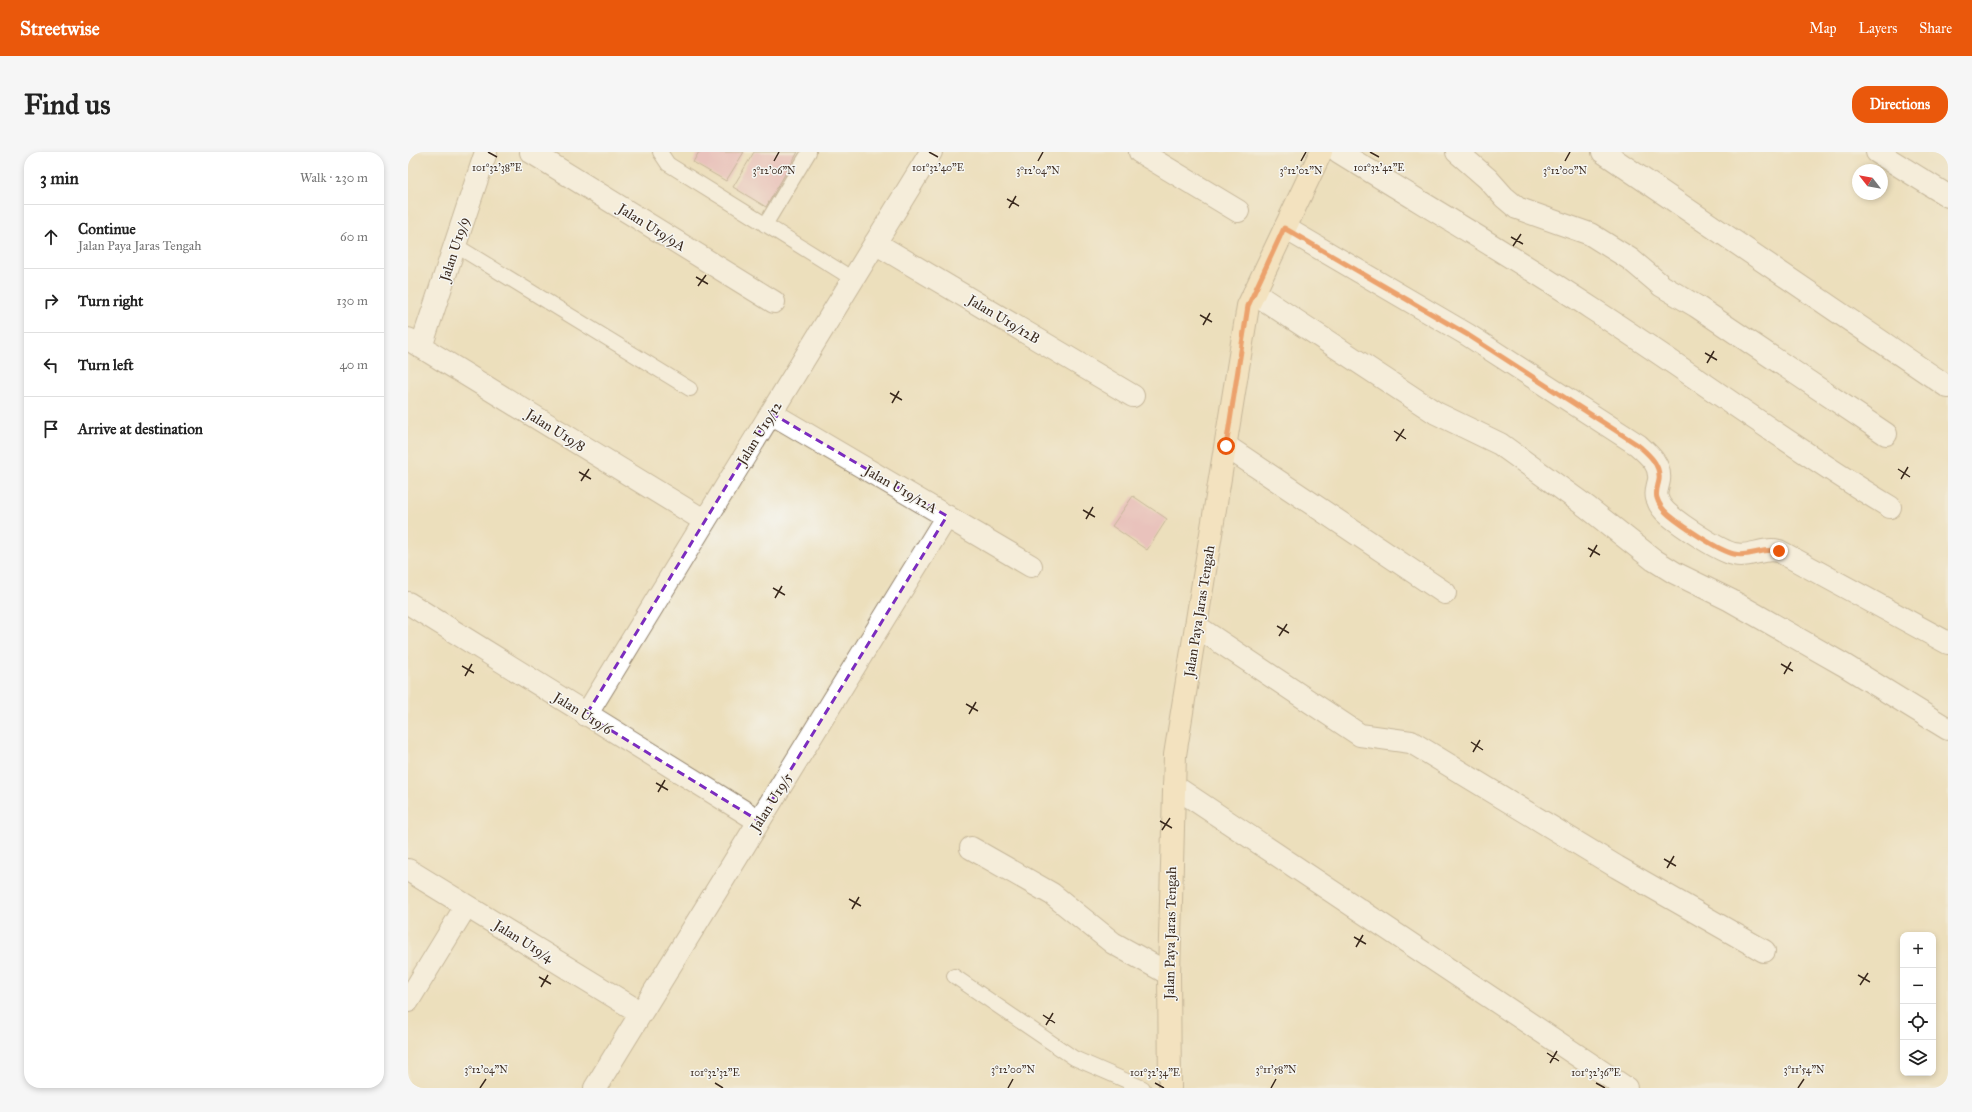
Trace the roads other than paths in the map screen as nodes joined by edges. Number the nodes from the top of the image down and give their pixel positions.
1 (486, 152) edge
2 (531, 152) edge
3 (660, 152) edge
4 (809, 152) edge
5 (931, 152) edge
6 (1140, 152) edge
7 (1321, 152) edge
8 (1340, 152) edge
9 (1457, 152) edge
10 (1603, 152) edge
11 (1877, 152) edge
12 (1948, 196) edge
13 (1238, 211) dead end
14 (765, 225) junction
15 (1284, 228) junction
16 (875, 243) junction
17 (455, 245) junction
18 (853, 279) junction
19 (1254, 293) junction
20 (774, 302) dead end
21 (415, 343) edge
22 (1948, 387) edge
23 (690, 389) dead end
24 (1133, 396) dead end
25 (771, 413) junction
26 (1886, 434) dead end
27 (1226, 446) junction
28 (1890, 506) dead end
29 (947, 516) junction
30 (705, 521) junction
31 (1031, 566) dead end
32 (1444, 593) dead end
33 (408, 604) edge
34 (1196, 626) junction
35 (1948, 643) edge
36 (586, 714) junction
37 (1948, 729) edge
38 (1174, 786) junction
39 (759, 822) junction
40 (971, 848) dead end
41 (408, 870) edge
42 (466, 906) junction
43 (1764, 951) dead end
44 (1168, 974) junction
45 (954, 976) dead end
46 (408, 1001) edge
47 (641, 1013) junction
48 (594, 1088) edge
49 (1143, 1088) edge
50 (1170, 1088) edge
51 (1626, 1088) edge

1 - 17 street, Jalan U19/9
2 - 20 street, Jalan U19/9A
3 - 14 lane
4 - 14 lane
5 - 16 street, Jalan U19/12
6 - 13 street
7 - 15 street, Jalan Paya Jaras Tengah
8 - 28 street
9 - 26 street
10 - 22 street
11 - 12 street
14 - 18 lane
15 - 19 street, Jalan Paya Jaras Tengah
15 - 35 street
16 - 18 street, Jalan U19/12
16 - 24 street, Jalan U19/12B
17 - 21 street, Jalan U19/9
17 - 23 lane
18 - 25 street, Jalan U19/12
19 - 27 street, Jalan Paya Jaras Tengah
19 - 37 street
21 - 30 street, Jalan U19/8
25 - 29 street, Jalan U19/12A
25 - 30 street, Jalan U19/12
27 - 32 street
27 - 34 street, Jalan Paya Jaras Tengah
29 - 31 street, Jalan U19/12A
29 - 39 street, Jalan U19/5
30 - 36 street, Jalan U19/12
33 - 36 street, Jalan U19/6
34 - 38 street, Jalan Paya Jaras Tengah
34 - 43 street
36 - 39 street, Jalan U19/6
38 - 44 street, Jalan Paya Jaras Tengah
38 - 51 street
39 - 47 street, Jalan U19/5
40 - 44 street
41 - 42 street, Jalan U19/4
42 - 46 street
42 - 47 street, Jalan U19/4
44 - 50 street, Jalan Paya Jaras Tengah
45 - 49 lane
47 - 48 street, Jalan U19/5

